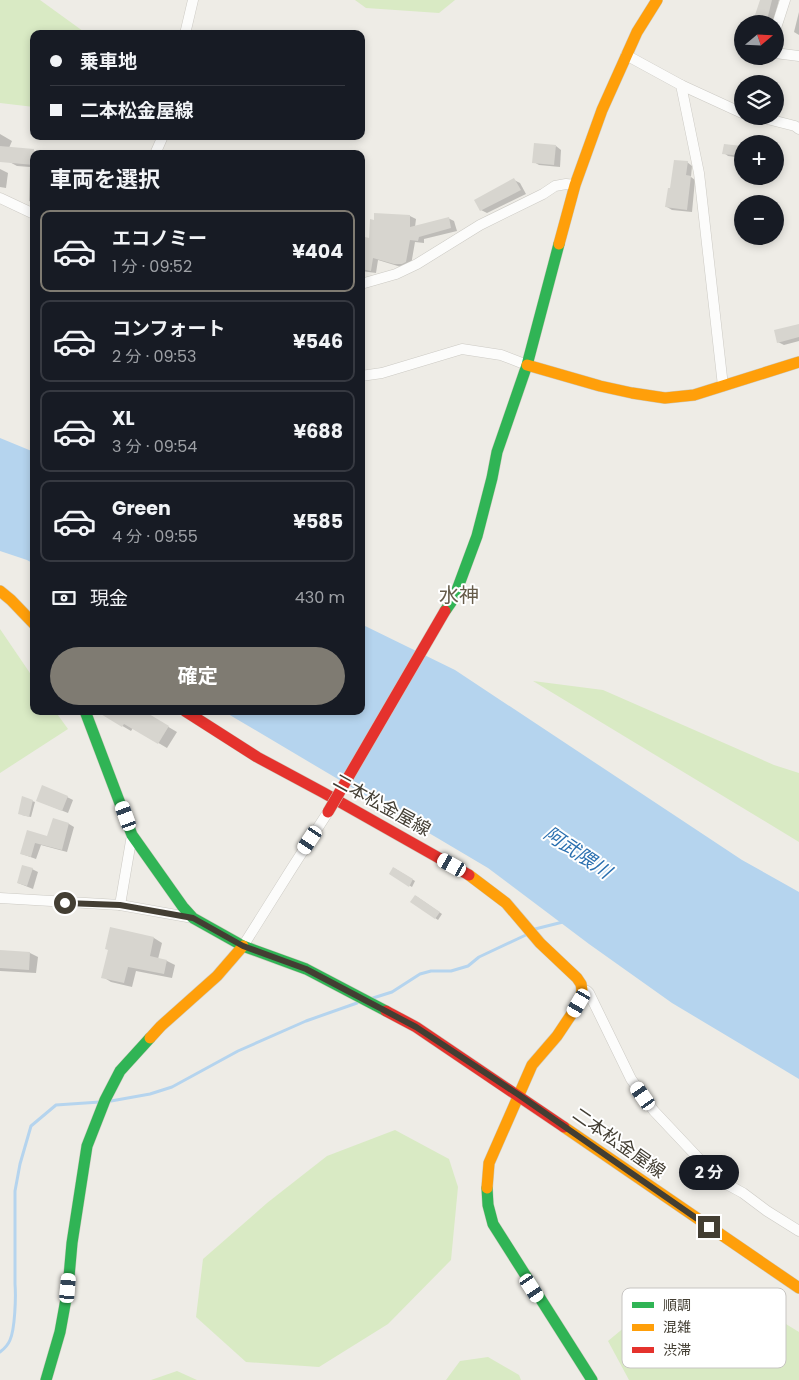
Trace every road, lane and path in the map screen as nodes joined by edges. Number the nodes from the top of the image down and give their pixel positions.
1 (194, 0) edge
2 (657, 0) edge
3 (785, 0) edge
4 (780, 15) edge
5 (186, 30) edge
6 (784, 54) edge
7 (626, 55) junction
8 (799, 56) edge
9 (681, 85) junction
10 (734, 109) edge
11 (784, 123) edge
12 (799, 129) edge
13 (575, 185) junction
14 (0, 198) edge
15 (30, 212) edge
16 (365, 283) edge
17 (799, 362) edge
18 (527, 365) junction
19 (365, 375) edge
20 (723, 386) junction
21 (0, 591) edge
22 (30, 620) edge
23 (87, 715) edge
24 (191, 715) edge
25 (328, 812) joint
26 (132, 835) junction
27 (0, 898) edge
28 (120, 905) junction
29 (193, 918) junction
30 (243, 946) junction
31 (582, 990) junction
32 (519, 1095) junction
33 (799, 1230) edge
34 (799, 1288) edge
35 (46, 1380) edge
36 (592, 1380) edge

1 - 5 street
2 - 7 street
3 - 4 street
6 - 8 street
7 - 9 street
7 - 13 street
9 - 10 street
9 - 20 street
11 - 12 street
13 - 16 street
13 - 18 street
14 - 15 street
17 - 20 street
18 - 19 street
18 - 20 street
18 - 25 street, bridge
21 - 22 street
23 - 26 street, 二本松金屋線
24 - 31 street, 二本松金屋線
25 - 30 street
26 - 28 street
26 - 29 street, 二本松金屋線
27 - 28 street
28 - 29 street
29 - 30 street, 二本松金屋線
30 - 32 street, 二本松金屋線
30 - 35 street
31 - 32 street
31 - 33 street
32 - 34 street, 二本松金屋線
32 - 36 street

